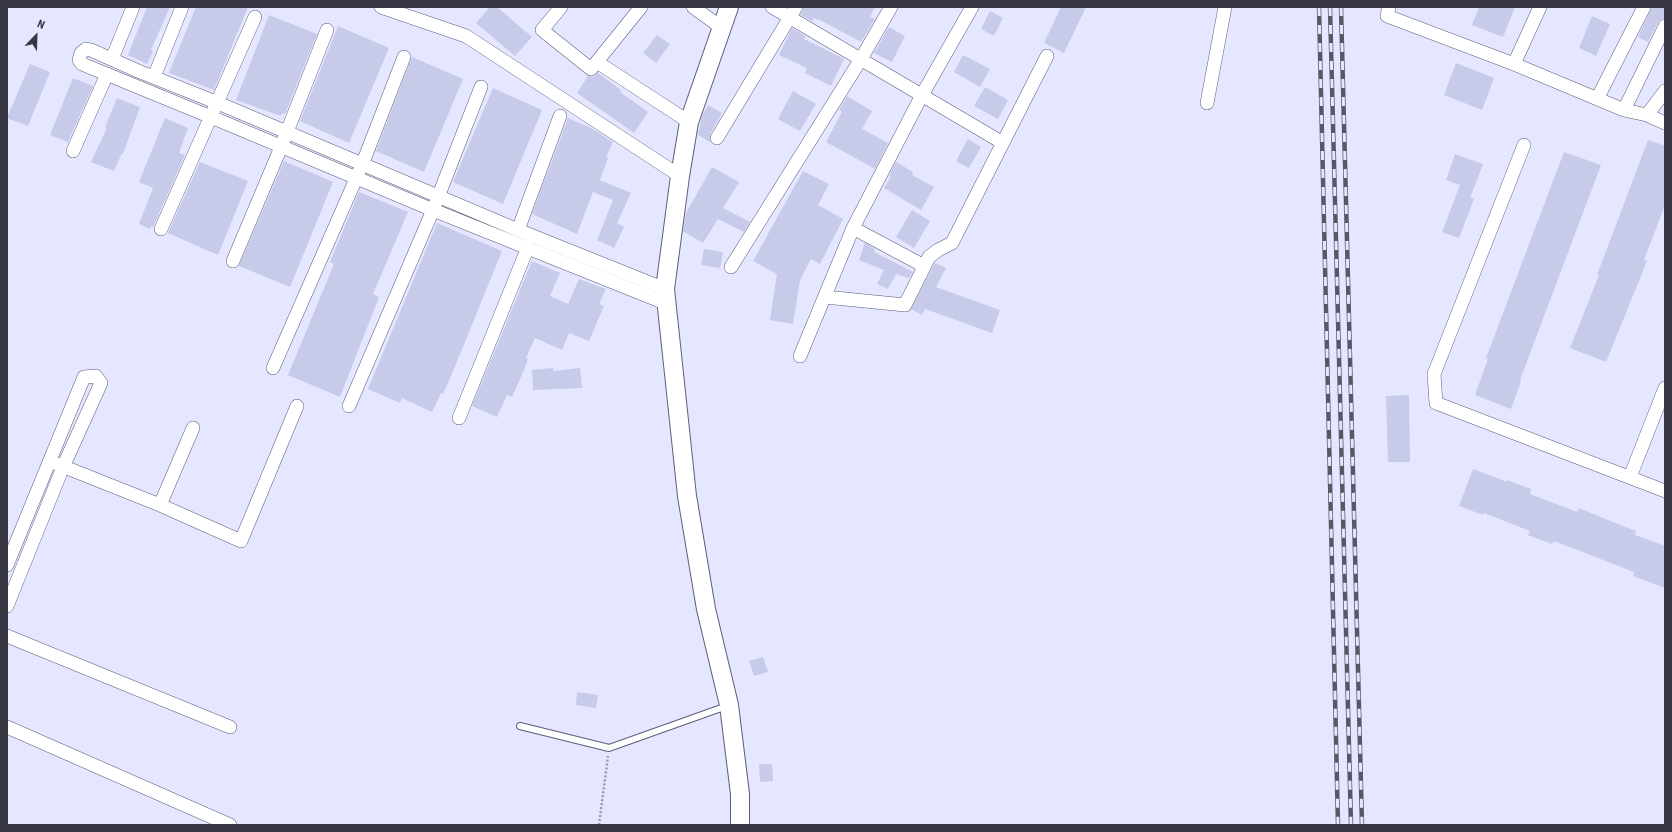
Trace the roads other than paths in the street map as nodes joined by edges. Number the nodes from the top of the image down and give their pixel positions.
1 (133, 7) edge
2 (182, 7) edge
3 (381, 7) edge
4 (561, 7) edge
5 (641, 7) edge
6 (692, 7) edge
7 (729, 7) edge
8 (772, 7) edge
9 (891, 7) edge
10 (972, 7) edge
11 (1225, 7) edge
12 (1389, 7) edge
13 (1540, 7) edge
14 (1644, 7) edge
15 (793, 12) edge
16 (254, 17) dead end
17 (1665, 26) edge
18 (722, 28) junction
19 (327, 30) dead end
20 (1047, 56) dead end
21 (404, 57) dead end
22 (112, 59) junction
23 (861, 59) junction
24 (597, 62) junction
25 (1514, 64) junction
26 (107, 74) junction
27 (154, 77) junction
28 (481, 87) dead end
29 (1665, 91) edge
30 (922, 95) junction
31 (1597, 98) junction
32 (218, 103) junction
33 (1207, 103) dead end
34 (1624, 110) junction
35 (1647, 115) junction
36 (211, 116) junction
37 (560, 116) dead end
38 (690, 122) junction
39 (1665, 123) edge
40 (286, 133) junction
41 (717, 138) dead end
42 (1003, 142) junction
43 (1524, 145) dead end
44 (281, 147) junction
45 (73, 152) dead end
46 (362, 165) junction
47 (680, 176) junction
48 (356, 178) junction
49 (438, 196) junction
50 (433, 210) junction
51 (853, 228) junction
52 (161, 229) dead end
53 (518, 230) junction
54 (528, 247) junction
55 (233, 261) dead end
56 (924, 266) junction
57 (731, 268) dead end
58 (665, 296) junction
59 (825, 297) junction
60 (800, 356) dead end
61 (273, 368) dead end
62 (1665, 388) edge
63 (297, 406) dead end
64 (349, 406) dead end
65 (459, 418) dead end
66 (193, 428) dead end
67 (50, 461) junction
68 (63, 467) junction
69 (1630, 477) junction
70 (1665, 490) edge
71 (160, 505) junction
72 (7, 565) edge
73 (7, 570) edge
74 (19, 576) junction
75 (7, 606) edge
76 (7, 636) edge
77 (729, 705) junction
78 (520, 726) dead end
79 (7, 727) edge
80 (230, 727) dead end
81 (230, 825) edge
82 (740, 825) edge

1 - 22 street
2 - 27 street
3 - 47 street
4 - 24 street
5 - 24 street
6 - 18 street
7 - 18 main road
8 - 15 street
9 - 23 street
10 - 30 street
11 - 33 street
12 - 25 street
13 - 25 street
14 - 31 street
15 - 23 street
15 - 41 street
16 - 32 street
17 - 34 street
18 - 38 main road
19 - 40 street
20 - 42 street
21 - 46 street
22 - 26 street
22 - 27 street
23 - 30 street
23 - 57 street
24 - 38 street
25 - 31 street
26 - 36 street
26 - 45 street
27 - 32 street
28 - 49 street
29 - 35 street
30 - 42 street
30 - 51 street
31 - 34 street
32 - 36 street
32 - 40 street
34 - 35 street
35 - 39 street
36 - 44 street
36 - 52 street
37 - 53 street
38 - 47 main road
40 - 44 street
40 - 46 street
42 - 56 street
43 - 69 street
44 - 48 street
44 - 55 street
46 - 48 street
46 - 49 street
47 - 58 main road
48 - 50 street
48 - 61 street
49 - 50 street
49 - 53 street
50 - 54 street
50 - 64 street
51 - 56 street
51 - 59 street
53 - 58 street
54 - 58 street
54 - 65 street
56 - 59 street
58 - 77 main road
59 - 60 street
62 - 69 street
63 - 71 street
66 - 71 street
67 - 68 street
67 - 68 street
67 - 72 street
68 - 71 street
68 - 74 street
69 - 70 street
73 - 74 street
74 - 75 street
76 - 80 street
77 - 78 lane
77 - 82 main road
79 - 81 street

